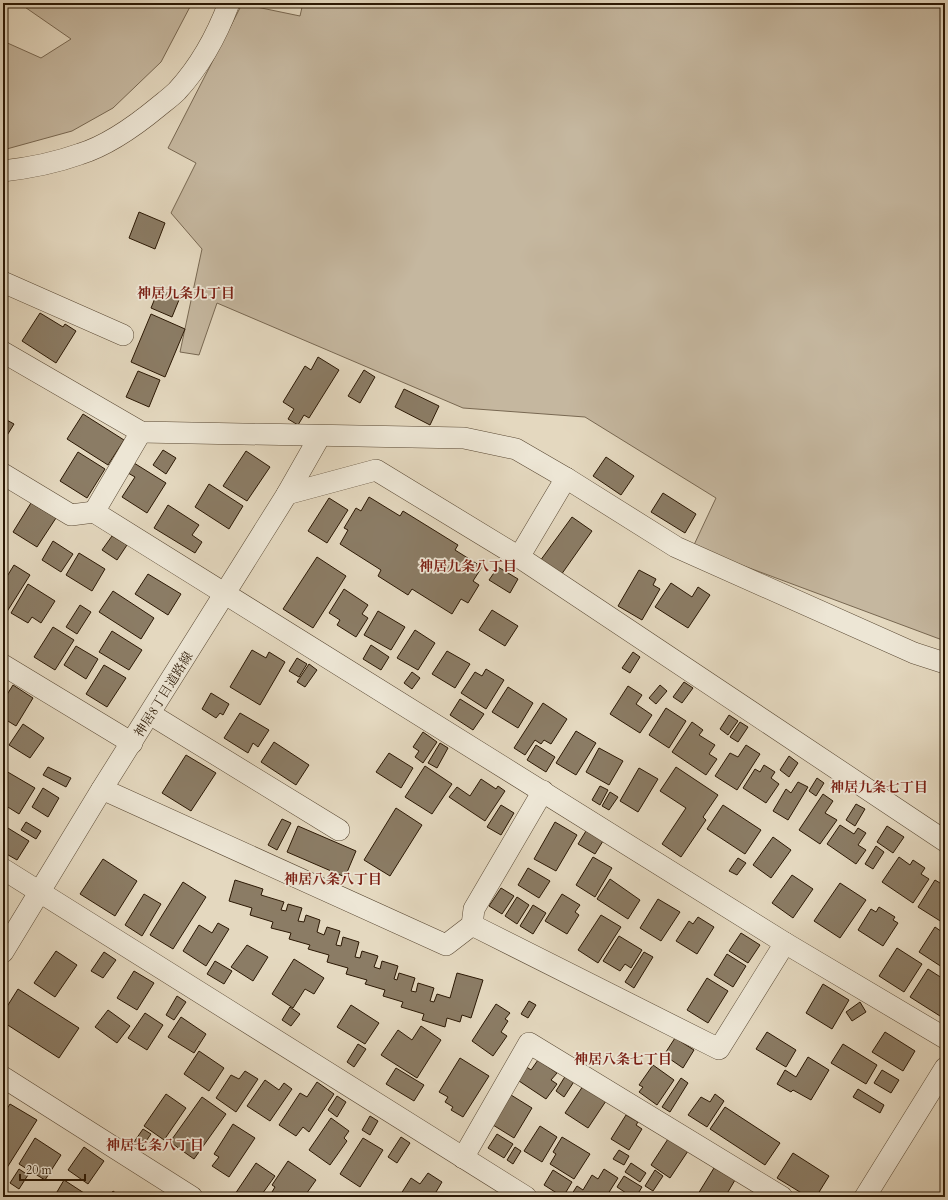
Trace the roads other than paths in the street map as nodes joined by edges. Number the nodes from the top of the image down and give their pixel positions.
1 (229, 3) edge
2 (3, 171) edge
3 (3, 282) edge
4 (123, 335) dead end
5 (3, 352) edge
6 (141, 432) junction
7 (320, 436) junction
8 (3, 474) edge
9 (566, 478) junction
10 (287, 494) junction
11 (94, 512) junction
12 (519, 557) junction
13 (226, 593) junction
14 (945, 663) edge
15 (3, 665) edge
16 (150, 714) junction
17 (132, 743) junction
18 (102, 789) junction
19 (543, 791) junction
20 (339, 830) dead end
21 (945, 841) edge
22 (3, 869) edge
23 (40, 892) junction
24 (472, 925) junction
25 (785, 943) junction
26 (3, 952) edge
27 (945, 1038) edge
28 (945, 1068) edge
29 (3, 1077) edge
30 (463, 1158) junction
31 (192, 1197) edge
32 (526, 1197) edge
33 (782, 1197) edge
34 (865, 1197) edge

1 - 2 street
3 - 4 street
5 - 6 street
6 - 7 street
6 - 11 street
7 - 9 street
7 - 10 street, 神居8丁目道路線
8 - 11 street
9 - 12 street
9 - 14 street
10 - 12 street
10 - 13 street, 神居8丁目道路線
11 - 13 street
12 - 21 street
13 - 16 street, 神居8丁目道路線
13 - 19 street
15 - 17 street
16 - 17 street, 神居8丁目道路線
16 - 20 street
17 - 18 street, 神居8丁目道路線
18 - 23 street, 神居8丁目道路線
18 - 24 street
19 - 24 street
19 - 25 street
22 - 23 street
23 - 26 street, 神居8丁目道路線
23 - 30 street
24 - 25 street
25 - 27 street
28 - 34 street
29 - 31 street
30 - 32 street
30 - 33 street

